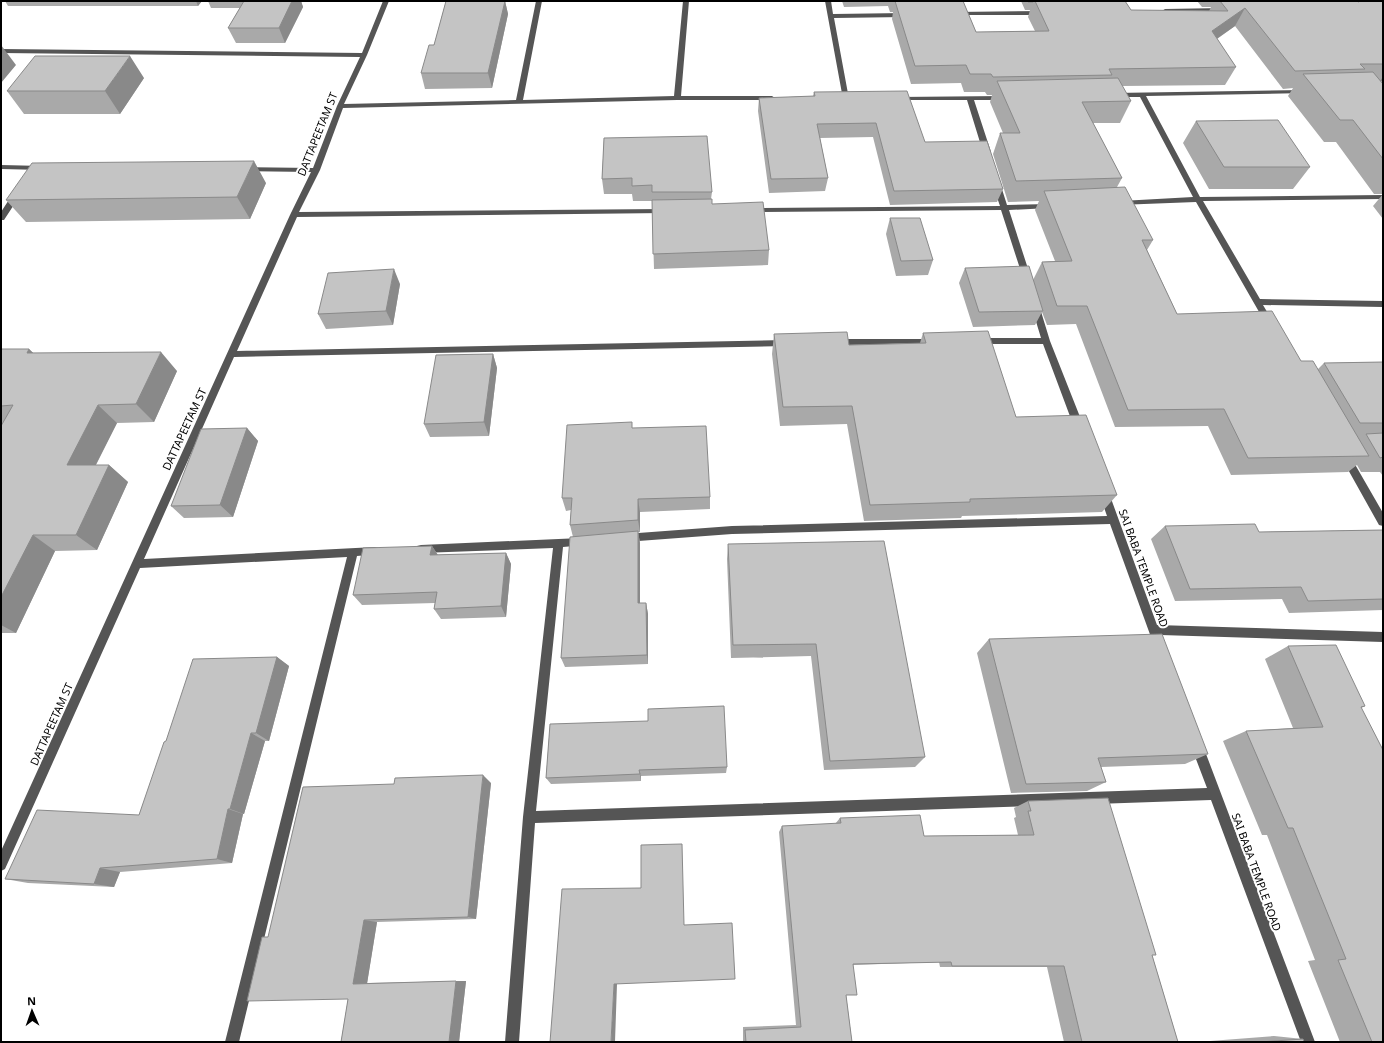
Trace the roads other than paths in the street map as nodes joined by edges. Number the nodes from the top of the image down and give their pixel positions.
1 (386, 1) edge
2 (539, 1) edge
3 (686, 1) edge
4 (828, 1) edge
5 (1231, 10) edge
6 (1161, 11) edge
7 (1051, 12) edge
8 (908, 14) edge
9 (947, 14) edge
10 (831, 16) junction
11 (1, 51) edge
12 (364, 55) junction
13 (1313, 91) edge
14 (1142, 95) junction
15 (1110, 96) edge
16 (677, 98) junction
17 (777, 98) edge
18 (1009, 98) edge
19 (838, 99) edge
20 (846, 99) junction
21 (854, 99) edge
22 (893, 99) edge
23 (970, 99) junction
24 (519, 102) junction
25 (340, 106) junction
26 (1, 167) edge
27 (51, 168) edge
28 (238, 169) edge
29 (316, 170) junction
30 (22, 187) edge
31 (1383, 198) edge
32 (1198, 199) junction
33 (1113, 203) edge
34 (1058, 205) edge
35 (1004, 208) junction
36 (740, 210) edge
37 (677, 211) edge
38 (294, 215) junction
39 (1, 218) edge
40 (1257, 302) junction
41 (1383, 304) edge
42 (1273, 329) edge
43 (967, 341) edge
44 (1046, 341) junction
45 (824, 342) edge
46 (943, 342) edge
47 (793, 343) edge
48 (232, 354) junction
49 (1083, 438) edge
50 (1342, 450) edge
51 (1100, 482) edge
52 (1114, 520) junction
53 (1383, 522) edge
54 (614, 539) edge
55 (590, 541) edge
56 (558, 544) junction
57 (408, 550) edge
58 (384, 551) edge
59 (353, 552) junction
60 (136, 564) junction
61 (1154, 630) junction
62 (1383, 637) edge
63 (1165, 660) edge
64 (1193, 734) edge
65 (1215, 794) junction
66 (529, 817) junction
67 (1, 865) edge
68 (232, 1042) edge
69 (512, 1042) edge
70 (1308, 1042) edge

1 - 12 street, DATTAPEETAM ST
2 - 24 street
3 - 16 street
4 - 10 street
5 - 6 street
7 - 9 street
8 - 10 street
10 - 20 street
11 - 12 street
12 - 25 street, DATTAPEETAM ST
13 - 14 street
14 - 15 street
14 - 32 street
16 - 17 street
16 - 24 street
18 - 23 street
19 - 20 street
20 - 21 street
22 - 23 street
23 - 35 street
24 - 25 street
25 - 29 street, DATTAPEETAM ST
26 - 27 street
28 - 29 street
29 - 38 street, DATTAPEETAM ST
30 - 39 street
31 - 32 street
32 - 33 street
32 - 40 street
34 - 35 street
35 - 36 street
35 - 44 street
37 - 38 street
38 - 48 street, DATTAPEETAM ST
40 - 41 street
40 - 42 street
43 - 44 street
44 - 49 street
45 - 46 street
47 - 48 street
48 - 60 street, DATTAPEETAM ST
50 - 53 street
51 - 52 street, SAI BABA TEMPLE ROAD
52 - 54 street
52 - 61 street, SAI BABA TEMPLE ROAD
55 - 56 street
56 - 57 street
56 - 66 street
58 - 59 street
59 - 60 street
59 - 68 street
60 - 67 street, DATTAPEETAM ST
61 - 62 street
61 - 63 street, SAI BABA TEMPLE ROAD
64 - 65 street, SAI BABA TEMPLE ROAD
65 - 66 street
65 - 70 street, SAI BABA TEMPLE ROAD
66 - 69 street

